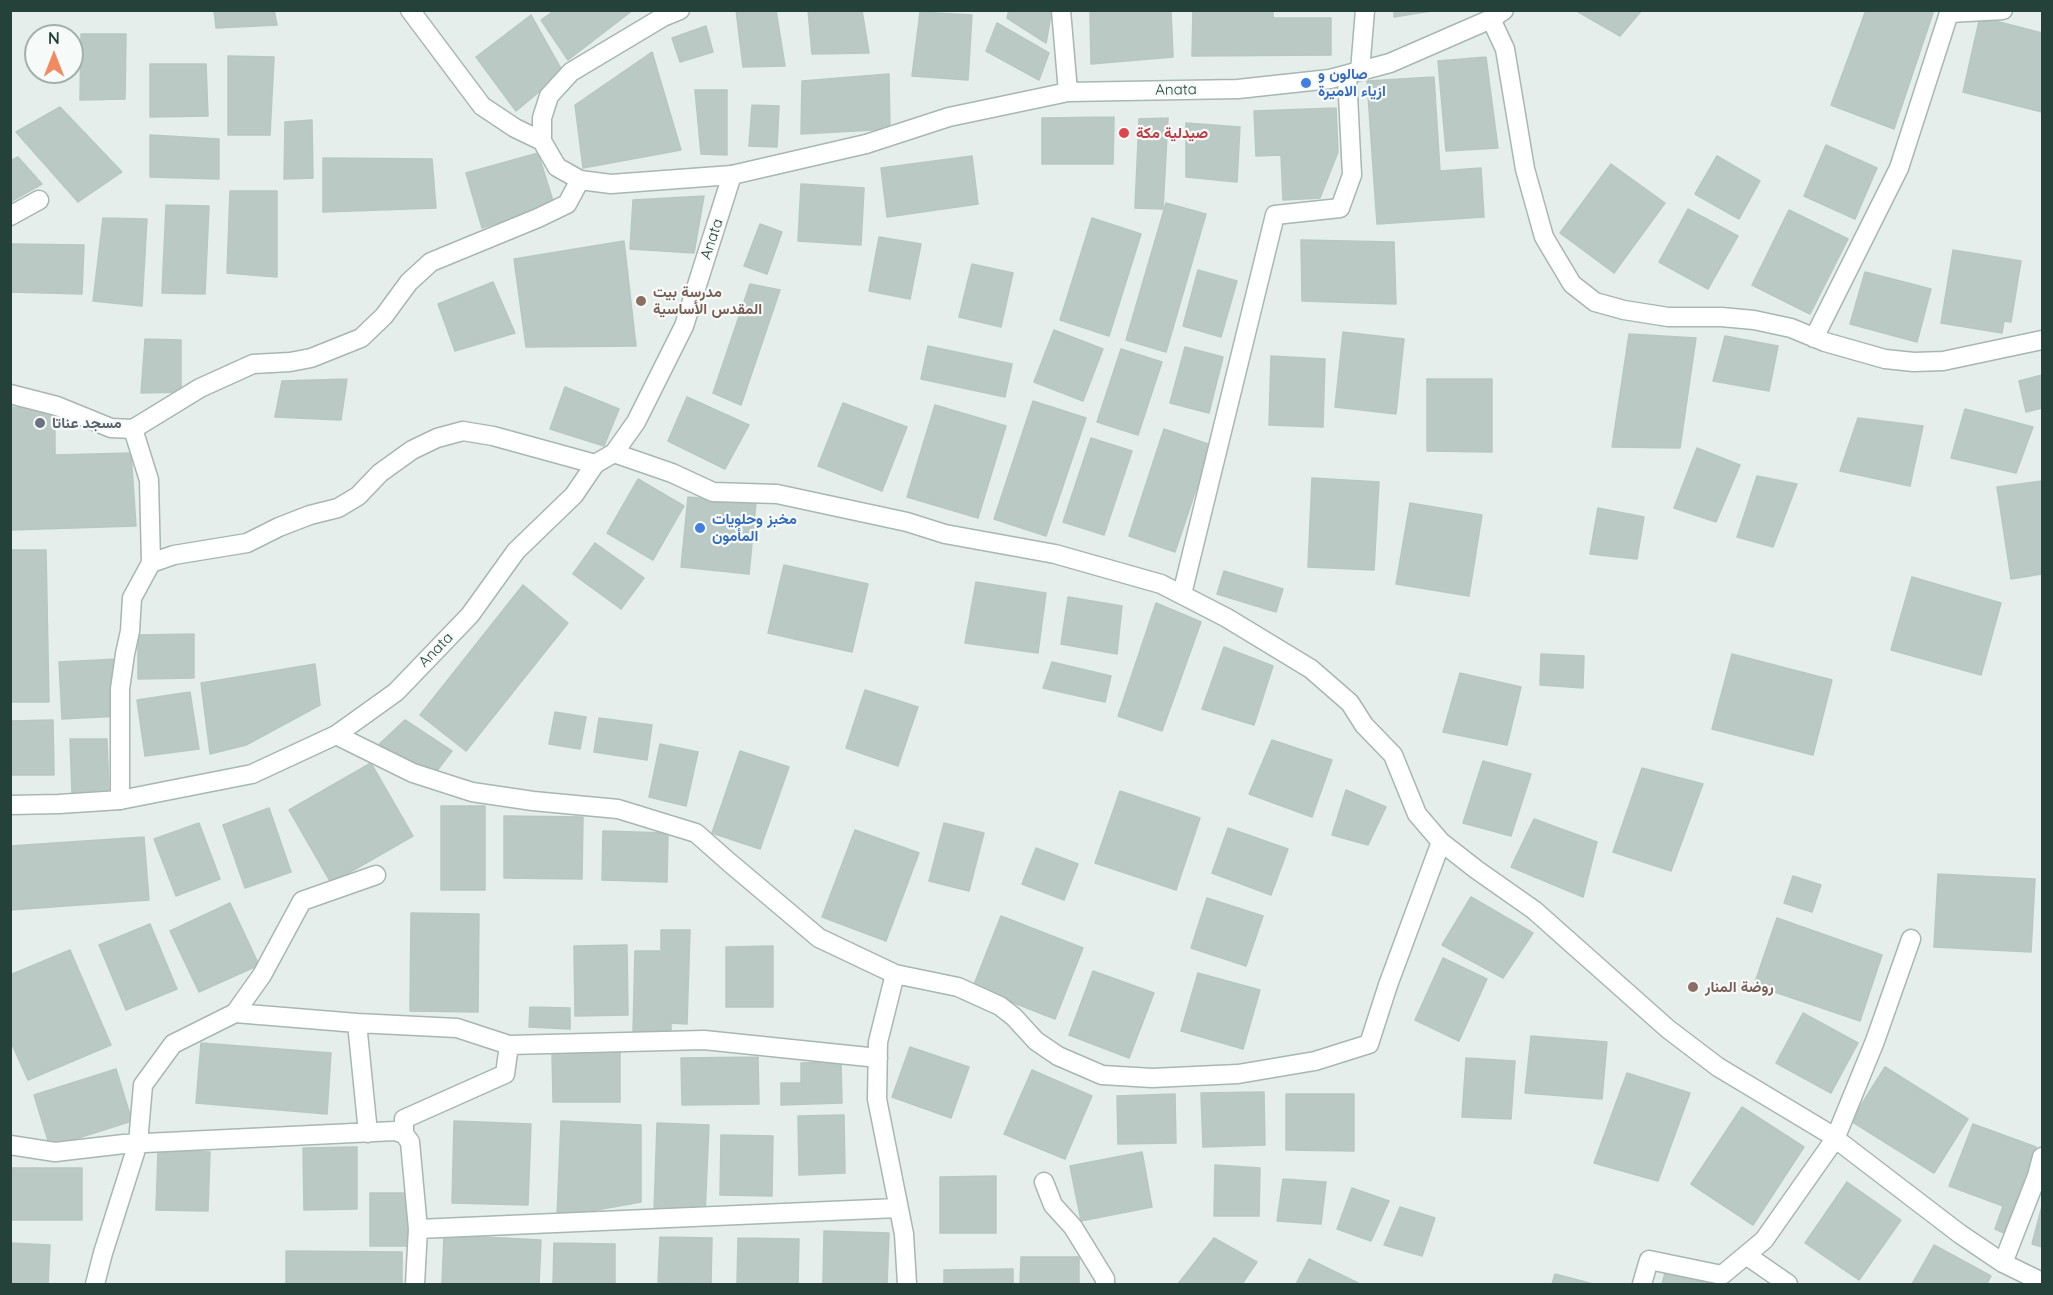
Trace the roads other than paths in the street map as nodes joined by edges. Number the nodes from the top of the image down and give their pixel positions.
1 (410, 10) edge
2 (680, 10) edge
3 (1061, 10) edge
4 (1365, 10) edge
5 (2003, 10) edge
6 (1950, 12) edge
7 (1498, 15) edge
8 (1353, 73) junction
9 (1068, 92) junction
10 (542, 141) junction
11 (732, 175) junction
12 (580, 180) junction
13 (39, 200) dead end
14 (10, 216) edge
15 (1814, 338) junction
16 (2043, 340) edge
17 (10, 394) edge
18 (134, 429) junction
19 (614, 453) junction
20 (596, 464) junction
21 (151, 563) junction
22 (1182, 594) junction
23 (336, 735) junction
24 (120, 800) junction
25 (10, 805) edge
26 (1441, 842) junction
27 (376, 875) dead end
28 (1911, 939) dead end
29 (896, 974) junction
30 (235, 1013) junction
31 (357, 1023) junction
32 (509, 1045) junction
33 (878, 1058) junction
34 (368, 1133) junction
35 (404, 1134) junction
36 (1835, 1139) junction
37 (138, 1143) junction
38 (10, 1145) edge
39 (2043, 1157) edge
40 (1044, 1182) dead end
41 (898, 1208) junction
42 (418, 1229) junction
43 (1746, 1255) junction
44 (2003, 1263) junction
45 (2043, 1282) edge
46 (95, 1284) edge
47 (415, 1284) edge
48 (907, 1284) edge
49 (1105, 1284) edge
50 (1642, 1284) edge
51 (1788, 1284) edge

1 - 10 street
2 - 10 street
3 - 9 street
4 - 8 street
5 - 6 street
6 - 15 street
7 - 8 street, Anata
7 - 15 street
8 - 9 street, Anata
8 - 22 street
9 - 11 street, Anata
10 - 12 street
11 - 12 street
11 - 19 street, Anata
12 - 18 street
13 - 14 street
15 - 16 street
17 - 18 street
18 - 21 street
19 - 20 street, Anata
19 - 22 street
20 - 21 street
20 - 23 street, Anata
21 - 24 street
22 - 26 street
23 - 24 street, Anata
23 - 29 street
24 - 25 street, Anata
26 - 29 street
26 - 36 street
27 - 30 street
28 - 36 street
29 - 33 street
30 - 31 street
30 - 37 street
31 - 32 street
31 - 34 street
32 - 33 street
32 - 35 street
33 - 41 street
34 - 35 street
34 - 37 street
35 - 42 street
36 - 43 street
36 - 44 street
37 - 38 street
37 - 46 street
39 - 44 street
40 - 49 street
41 - 42 street
41 - 48 street
42 - 47 street
43 - 50 street
43 - 51 street
44 - 45 street

